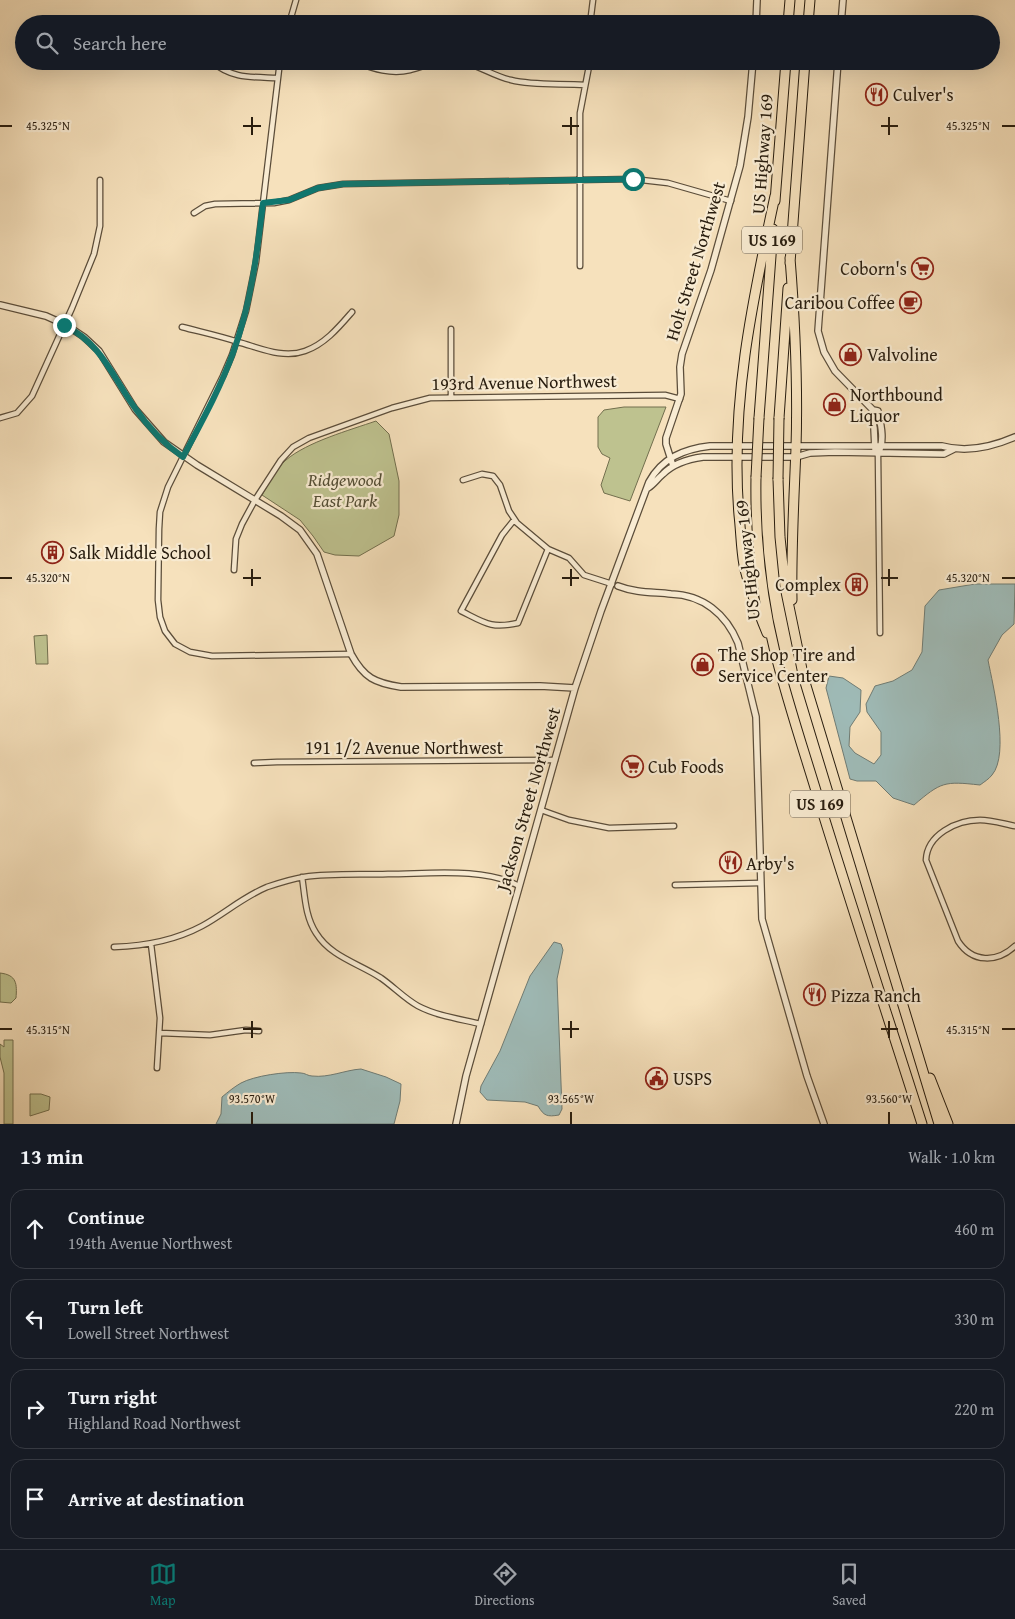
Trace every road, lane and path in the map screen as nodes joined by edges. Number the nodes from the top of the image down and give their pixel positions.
1 (296, 0) edge
2 (593, 0) edge
3 (757, 0) edge
4 (790, 0) edge
5 (810, 0) edge
6 (843, 0) edge
7 (292, 15) edge
8 (591, 15) edge
9 (756, 15) edge
10 (789, 15) edge
11 (809, 15) edge
12 (842, 15) edge
13 (223, 70) edge
14 (278, 70) edge
15 (380, 70) edge
16 (411, 70) edge
17 (485, 70) edge
18 (588, 70) edge
19 (752, 70) edge
20 (785, 70) edge
21 (804, 70) edge
22 (837, 70) edge
23 (277, 78) junction
24 (585, 85) junction
25 (100, 180) dead end
26 (580, 180) junction
27 (775, 196) junction
28 (732, 201) junction
29 (263, 203) junction
30 (194, 213) dead end
31 (790, 258) junction
32 (580, 266) dead end
33 (0, 305) edge
34 (352, 312) dead end
35 (64, 325) junction
36 (182, 327) dead end
37 (451, 329) dead end
38 (237, 341) junction
39 (451, 396) junction
40 (680, 399) junction
41 (873, 410) junction
42 (0, 418) edge
43 (1015, 438) edge
44 (736, 446) junction
45 (796, 446) junction
46 (874, 447) junction
47 (882, 447) junction
48 (954, 449) junction
49 (878, 454) junction
50 (183, 457) junction
51 (736, 457) junction
52 (796, 457) junction
53 (670, 458) junction
54 (673, 466) junction
55 (463, 480) dead end
56 (648, 488) junction
57 (255, 500) junction
58 (514, 520) junction
59 (548, 549) junction
60 (234, 570) dead end
61 (614, 585) junction
62 (880, 633) dead end
63 (797, 648) junction
64 (774, 651) junction
65 (351, 654) junction
66 (575, 688) junction
67 (555, 760) junction
68 (254, 763) dead end
69 (541, 810) junction
70 (674, 826) dead end
71 (1015, 826) edge
72 (302, 877) junction
73 (760, 884) junction
74 (675, 885) dead end
75 (519, 886) junction
76 (151, 944) junction
77 (1015, 946) edge
78 (114, 947) dead end
79 (480, 1024) junction
80 (258, 1031) dead end
81 (160, 1034) junction
82 (913, 1040) junction
83 (904, 1066) junction
84 (157, 1068) dead end
85 (456, 1124) edge
86 (824, 1124) edge
87 (916, 1124) edge
88 (922, 1124) edge
89 (939, 1124) edge
90 (948, 1124) edge

1 - 7 street
2 - 8 street
3 - 9 street
4 - 10 highway
5 - 11 highway
6 - 12 street
13 - 23 street
14 - 23 street
15 - 16 street
17 - 24 street
18 - 24 street
19 - 28 street, Holt Street Northwest
20 - 27 highway, US Highway 169 / US 169
21 - 31 highway, US Highway 169 / US 169
22 - 41 street
23 - 29 street
24 - 26 street
25 - 35 street
26 - 28 street
26 - 29 street
26 - 32 street
27 - 44 highway
27 - 64 highway, US Highway 169 / US 169, bridge
28 - 40 street, Holt Street Northwest
29 - 30 street
29 - 38 street
31 - 45 highway
31 - 63 highway, US Highway 169 / US 169, bridge
33 - 35 street
34 - 38 street
35 - 42 street
35 - 50 street
36 - 38 street
37 - 39 street
38 - 50 street
39 - 40 street, 193rd Avenue Northwest
39 - 57 street, 193rd Avenue Northwest
40 - 53 street, Holt Street Northwest
41 - 46 street
41 - 47 street
43 - 48 street
44 - 45 street, Jackson Street Northwest
44 - 51 highway
44 - 53 street, Jackson Street Northwest
45 - 46 street
45 - 52 highway
46 - 47 street
46 - 49 street
47 - 48 street
47 - 49 street
48 - 49 street
49 - 52 street
49 - 62 street
50 - 57 street
50 - 65 street
51 - 52 street, Jackson Street Northwest
51 - 54 street, Jackson Street Northwest
51 - 64 highway
52 - 63 highway
53 - 54 street, Holt Street Northwest
53 - 56 street, Jackson Street Northwest
54 - 56 street, Jackson Street Northwest
55 - 58 street
56 - 61 street, Jackson Street Northwest
57 - 60 street, 193rd Avenue Northwest
57 - 65 street
58 - 59 street
58 - 59 street
59 - 61 street
61 - 66 street, Jackson Street Northwest
61 - 73 street
63 - 82 highway, US Highway 169 / US 169
64 - 83 highway, US Highway 169 / US 169
65 - 66 street
66 - 67 street, Jackson Street Northwest
67 - 68 street, 191 1/2 Avenue Northwest
67 - 69 street, Jackson Street Northwest
69 - 70 street
69 - 75 street, Jackson Street Northwest
71 - 77 street
72 - 75 street
72 - 76 street
72 - 79 street
73 - 74 street
73 - 86 street
75 - 79 street, Jackson Street Northwest
76 - 78 street
76 - 81 street
79 - 85 street, Jackson Street Northwest
80 - 81 street
81 - 84 street
82 - 89 highway, US Highway 169 / US 169
82 - 90 highway
83 - 87 highway
83 - 88 highway, US Highway 169 / US 169

